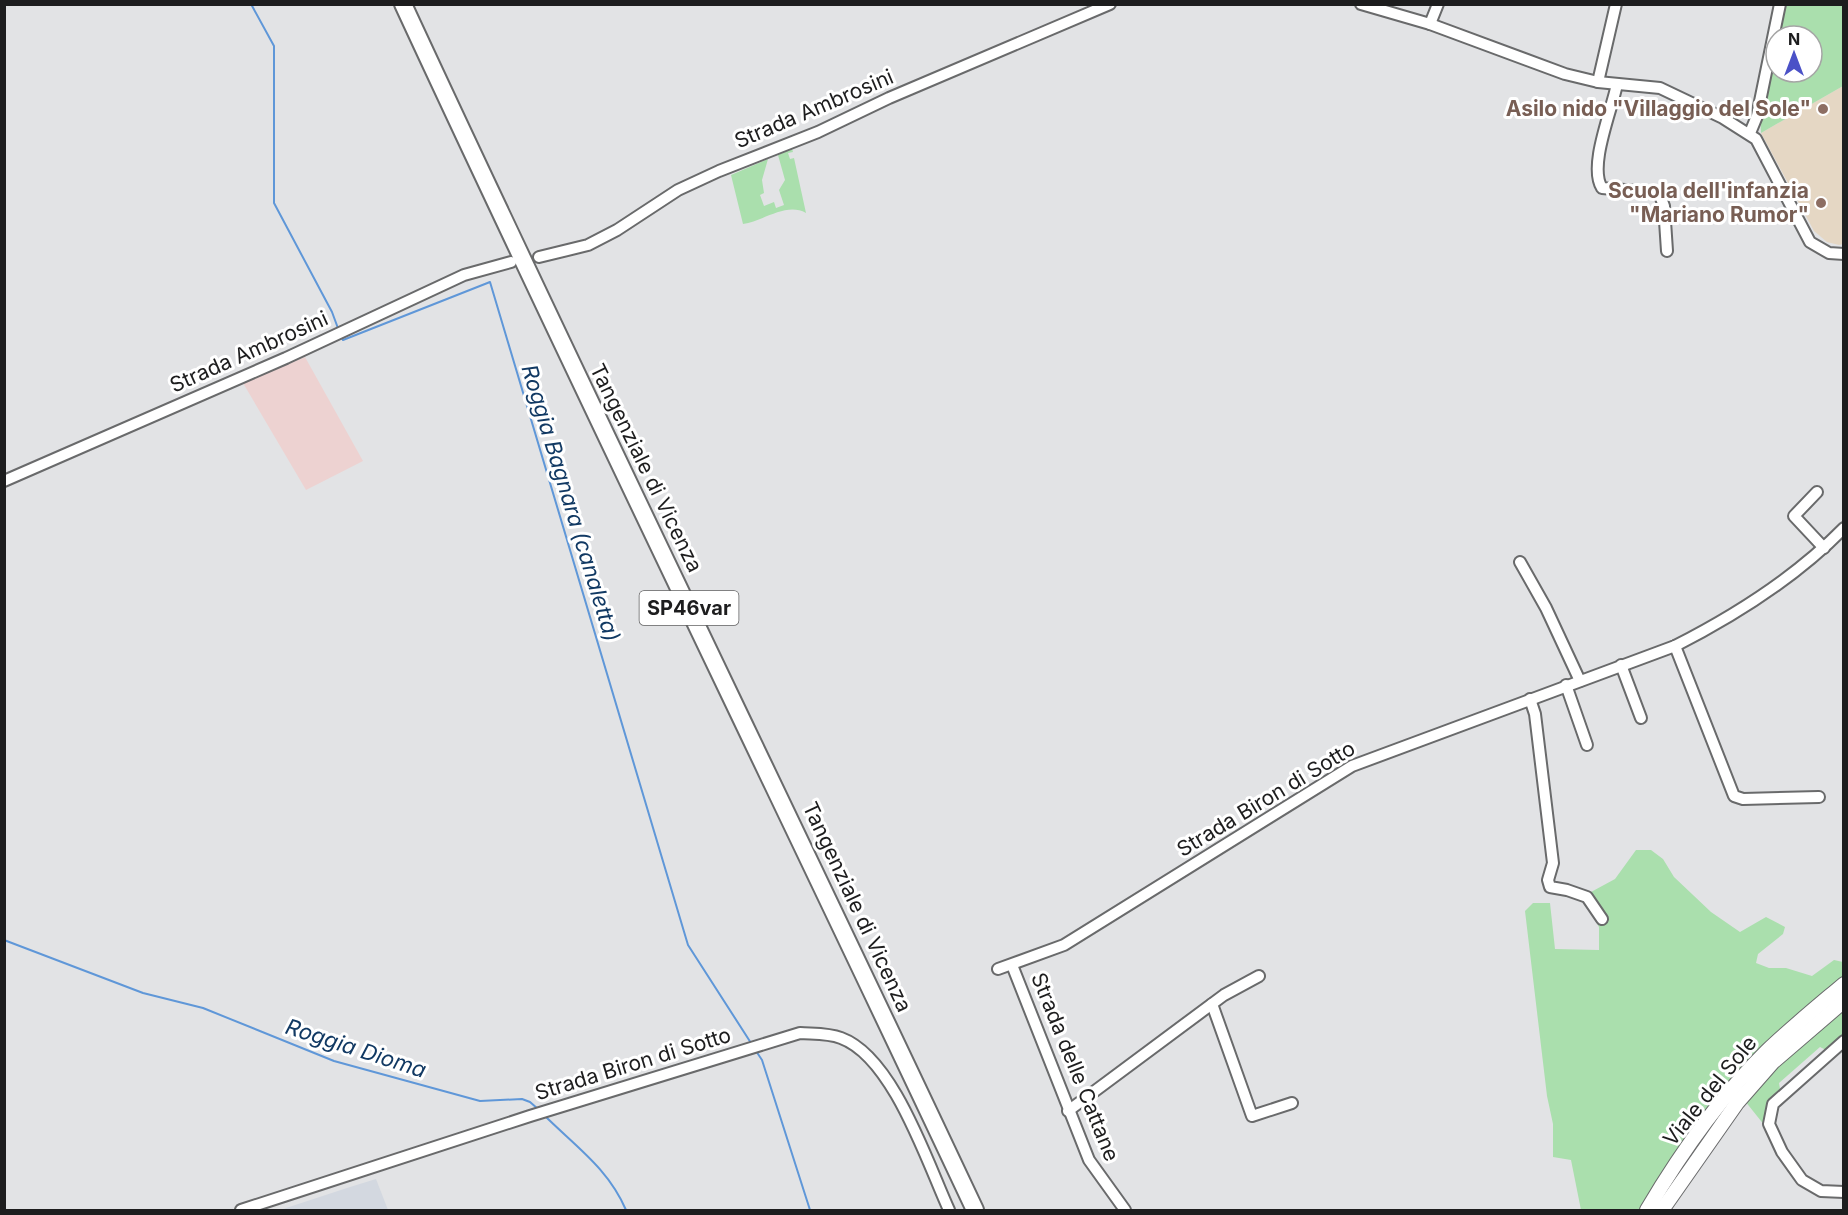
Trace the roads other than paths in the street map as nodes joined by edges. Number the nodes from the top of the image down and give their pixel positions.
1 (403, 4) edge
2 (1110, 4) edge
3 (1361, 4) edge
4 (1438, 4) edge
5 (1616, 4) edge
6 (1780, 4) edge
7 (1430, 24) junction
8 (1598, 82) junction
9 (1617, 84) junction
10 (1750, 133) junction
11 (1667, 251) dead end
12 (1844, 254) edge
13 (539, 257) dead end
14 (511, 262) dead end
15 (4, 481) edge
16 (1817, 492) dead end
17 (1844, 528) edge
18 (1824, 548) junction
19 (1520, 562) dead end
20 (1675, 646) junction
21 (1621, 664) junction
22 (1580, 681) junction
23 (1566, 686) junction
24 (1530, 699) junction
25 (1641, 718) dead end
26 (1587, 745) dead end
27 (1819, 797) dead end
28 (1602, 919) dead end
29 (1012, 965) junction
30 (998, 969) dead end
31 (1258, 976) dead end
32 (1844, 984) edge
33 (1844, 1001) edge
34 (1212, 1004) junction
35 (1844, 1041) edge
36 (1292, 1103) dead end
37 (1068, 1111) junction
38 (1844, 1192) edge
39 (1672, 1204) edge
40 (241, 1210) edge
41 (950, 1210) edge
42 (975, 1210) edge
43 (1125, 1210) edge
44 (1647, 1210) edge
45 (1662, 1210) edge

1 - 42 highway, Tangenziale di Vicenza / SP46var
2 - 13 street, Strada Ambrosini
3 - 7 street
4 - 7 street
5 - 8 street
6 - 10 street
7 - 8 street
8 - 9 street
9 - 10 street
9 - 11 street
10 - 12 street
14 - 15 street, Strada Ambrosini
16 - 18 street
17 - 18 street, Strada Biron di Sotto
18 - 20 street, Strada Biron di Sotto
19 - 22 street
20 - 21 street, Strada Biron di Sotto
20 - 27 street
21 - 22 street, Strada Biron di Sotto
21 - 25 street
22 - 23 street, Strada Biron di Sotto
23 - 24 street, Strada Biron di Sotto
23 - 26 street
24 - 28 street
24 - 29 street, Strada Biron di Sotto
29 - 30 street, Strada Biron di Sotto
29 - 37 street, Strada delle Cattane
31 - 34 street
32 - 44 main road, Viale del Sole
33 - 39 main road, Viale del Sole
34 - 36 street
34 - 37 street
35 - 38 street
37 - 43 street, Strada delle Cattane
39 - 45 main road, Viale del Sole
40 - 41 street, Strada Biron di Sotto

